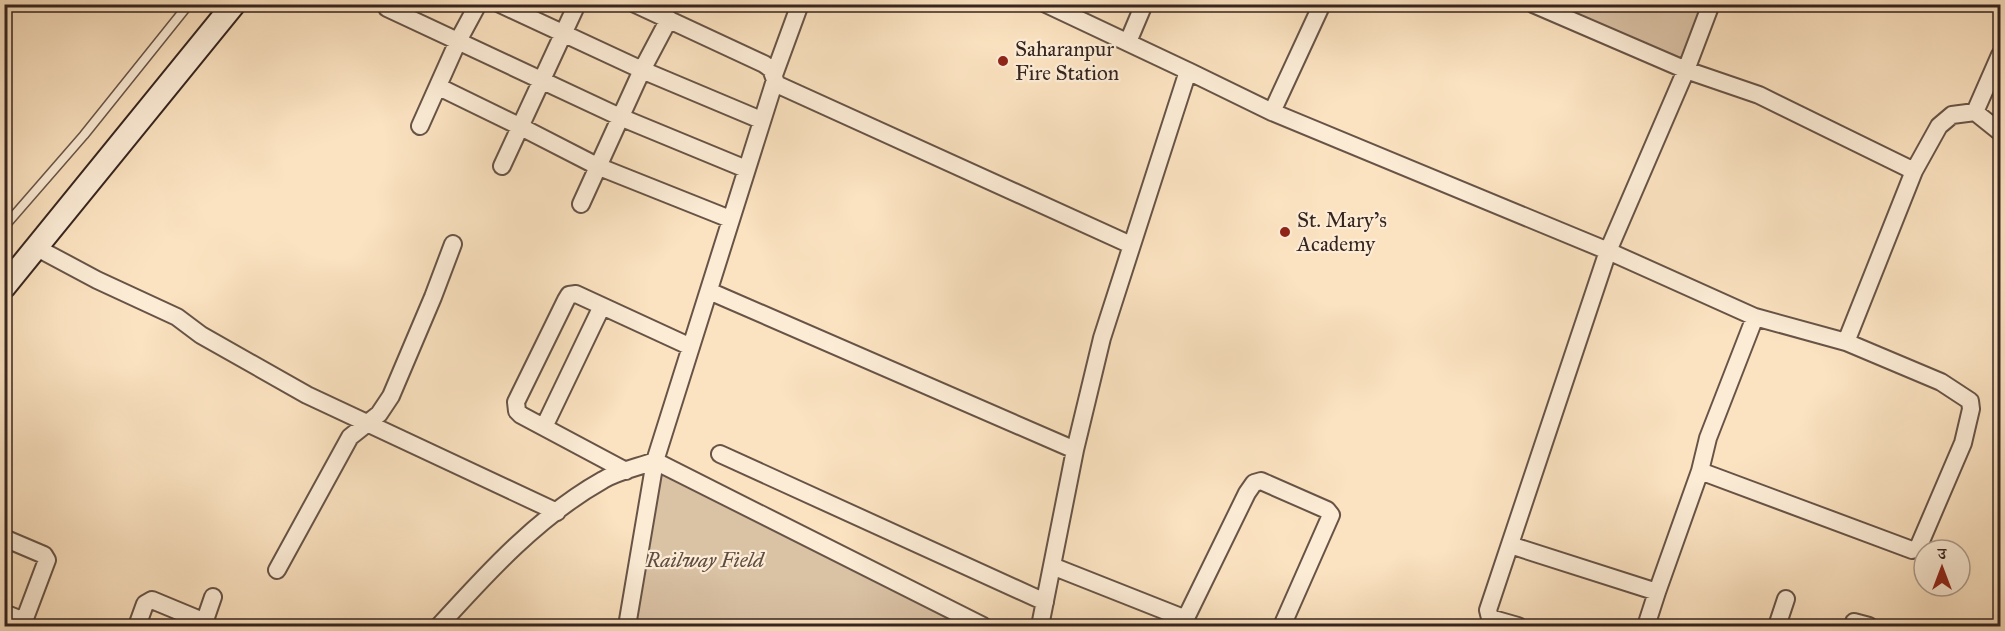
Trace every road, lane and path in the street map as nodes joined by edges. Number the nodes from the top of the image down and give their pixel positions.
1 (189, 4) edge
2 (234, 4) edge
3 (478, 4) edge
4 (500, 4) edge
5 (577, 4) edge
6 (800, 4) edge
7 (1046, 4) edge
8 (1144, 4) edge
9 (1322, 4) edge
10 (1533, 4) edge
11 (1712, 4) edge
12 (641, 6) edge
13 (387, 8) dead end
14 (669, 19) junction
15 (564, 34) junction
16 (458, 41) junction
17 (1128, 42) junction
18 (2001, 55) edge
19 (642, 70) junction
20 (1686, 70) junction
21 (1188, 71) junction
22 (774, 79) junction
23 (541, 80) junction
24 (439, 87) junction
25 (1272, 112) junction
26 (1975, 112) junction
27 (620, 117) junction
28 (761, 120) junction
29 (420, 126) dead end
30 (521, 127) junction
31 (2001, 132) edge
32 (502, 166) dead end
33 (597, 166) junction
34 (746, 169) junction
35 (1914, 171) junction
36 (581, 204) dead end
37 (729, 219) junction
38 (4, 227) edge
39 (453, 244) dead end
40 (1131, 245) junction
41 (37, 248) junction
42 (1608, 251) junction
43 (4, 287) edge
44 (709, 291) junction
45 (602, 306) junction
46 (1755, 317) junction
47 (1846, 342) junction
48 (691, 347) junction
49 (365, 423) junction
50 (544, 427) junction
51 (1075, 450) junction
52 (720, 454) dead end
53 (655, 461) junction
54 (626, 471) junction
55 (1700, 471) junction
56 (557, 512) junction
57 (4, 538) edge
58 (1510, 545) junction
59 (1052, 566) junction
60 (277, 570) dead end
61 (1657, 592) junction
62 (213, 597) dead end
63 (1786, 599) dead end
64 (1045, 602) junction
65 (4, 614) edge
66 (1184, 623) edge
67 (23, 624) edge
68 (204, 624) edge
69 (137, 627) edge
70 (439, 627) edge
71 (627, 627) edge
72 (982, 627) edge
73 (1040, 627) edge
74 (1282, 627) edge
75 (1518, 627) edge
76 (1646, 627) edge
77 (1776, 627) edge

1 - 38 lane
2 - 41 street
3 - 16 street
4 - 15 street
5 - 15 street
6 - 22 street
7 - 17 street
8 - 17 street
9 - 25 street
10 - 20 street
11 - 20 street
12 - 14 street
13 - 16 street
14 - 19 street
14 - 22 street
15 - 19 street
15 - 23 street
16 - 23 street
16 - 24 street
17 - 21 street
18 - 26 street
19 - 27 street
19 - 28 street
20 - 35 street
20 - 42 street
21 - 25 street
21 - 40 street
22 - 28 street
22 - 40 street
23 - 27 street
23 - 30 street
24 - 29 street
24 - 30 street
25 - 42 street
26 - 31 street
26 - 35 street
27 - 33 street
27 - 34 street
28 - 34 street
30 - 32 street
30 - 33 street
33 - 36 street
33 - 37 street
34 - 37 street
35 - 47 street
37 - 44 street
39 - 49 street
40 - 51 street
41 - 43 street
41 - 49 street
42 - 46 street
42 - 58 street
44 - 48 street
44 - 51 street
45 - 48 street
45 - 50 street
45 - 50 street
46 - 47 street
46 - 55 street
47 - 55 street
48 - 53 street
49 - 56 street
49 - 60 street
50 - 54 street
51 - 59 street
52 - 64 street
53 - 54 street
53 - 71 street
53 - 72 street
54 - 56 street
55 - 61 street
56 - 70 street
57 - 67 street
58 - 61 street
58 - 75 street
59 - 64 street
59 - 66 street
61 - 76 street
62 - 68 street
63 - 77 street
64 - 73 street
65 - 67 street
66 - 74 street
68 - 69 street

